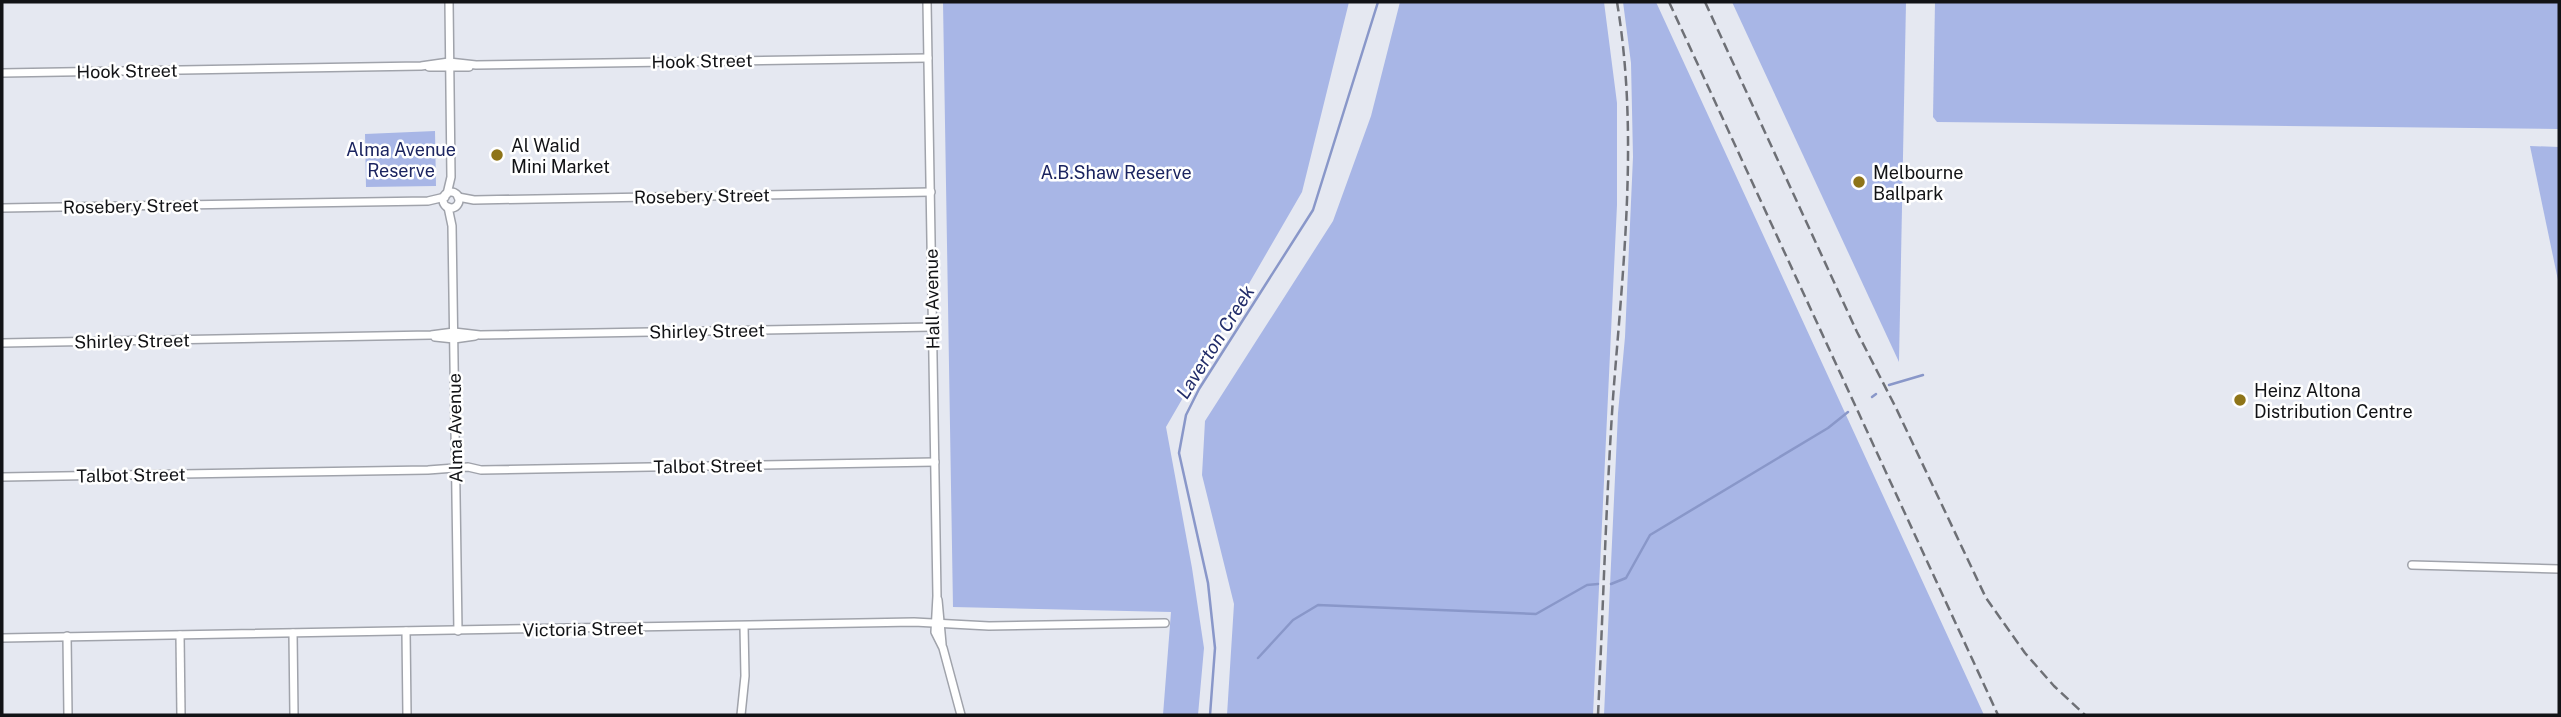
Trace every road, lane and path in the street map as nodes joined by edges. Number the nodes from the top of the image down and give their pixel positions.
1 (449, 2) edge
2 (927, 2) edge
3 (928, 58) junction
4 (450, 65) junction
5 (2, 73) edge
6 (930, 192) junction
7 (452, 201) junction
8 (2, 208) edge
9 (933, 327) junction
10 (454, 335) junction
11 (2, 343) edge
12 (935, 462) junction
13 (456, 470) junction
14 (2, 477) edge
15 (2412, 565) dead end
16 (2559, 569) edge
17 (938, 622) junction
18 (1165, 623) dead end
19 (744, 626) junction
20 (405, 631) junction
21 (458, 631) junction
22 (293, 633) junction
23 (180, 635) junction
24 (67, 636) junction
25 (2, 638) edge
26 (68, 715) edge
27 (181, 715) edge
28 (294, 715) edge
29 (407, 715) edge
30 (741, 715) edge
31 (961, 715) edge

1 - 4 street, Alma Avenue
2 - 3 street, Hall Avenue
3 - 4 street, Hook Street
3 - 6 street, Hall Avenue
4 - 5 street, Hook Street
4 - 7 street, Alma Avenue
6 - 7 street, Rosebery Street
6 - 9 street, Hall Avenue
7 - 8 street, Rosebery Street
7 - 10 street, Alma Avenue
9 - 10 street, Shirley Street
9 - 12 street, Hall Avenue
10 - 11 street, Shirley Street
10 - 13 street, Alma Avenue
12 - 13 street, Talbot Street
12 - 17 street, Hall Avenue
13 - 14 street, Talbot Street
13 - 21 street, Alma Avenue
15 - 16 street
17 - 18 street, Victoria Street
17 - 19 street, Victoria Street
17 - 31 street
19 - 21 street, Victoria Street
19 - 30 street
20 - 21 street, Victoria Street
20 - 22 street, Victoria Street
20 - 29 street
22 - 23 street, Victoria Street
22 - 28 street
23 - 24 street, Victoria Street
23 - 27 street
24 - 25 street, Victoria Street
24 - 26 street

